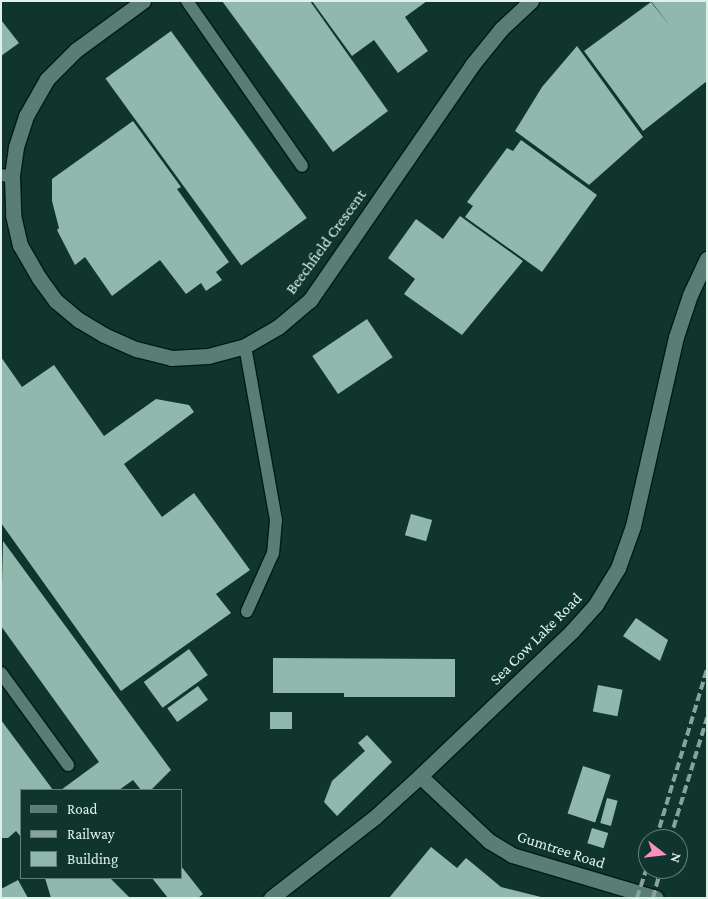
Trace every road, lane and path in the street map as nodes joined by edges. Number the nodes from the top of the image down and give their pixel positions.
1 (143, 1) edge
2 (187, 1) edge
3 (531, 1) edge
4 (302, 166) dead end
5 (6, 176) edge
6 (707, 259) edge
7 (245, 346) junction
8 (247, 611) dead end
9 (1, 674) edge
10 (68, 766) dead end
11 (420, 776) junction
12 (272, 897) edge
13 (656, 898) edge

1 - 5 street, Beechfield Crescent
2 - 4 lane
3 - 7 street, Beechfield Crescent
5 - 7 street, Beechfield Crescent
6 - 11 street, Sea Cow Lake Road
7 - 8 lane
9 - 10 lane
11 - 12 street, Sea Cow Lake Road
11 - 13 street, Gumtree Road

